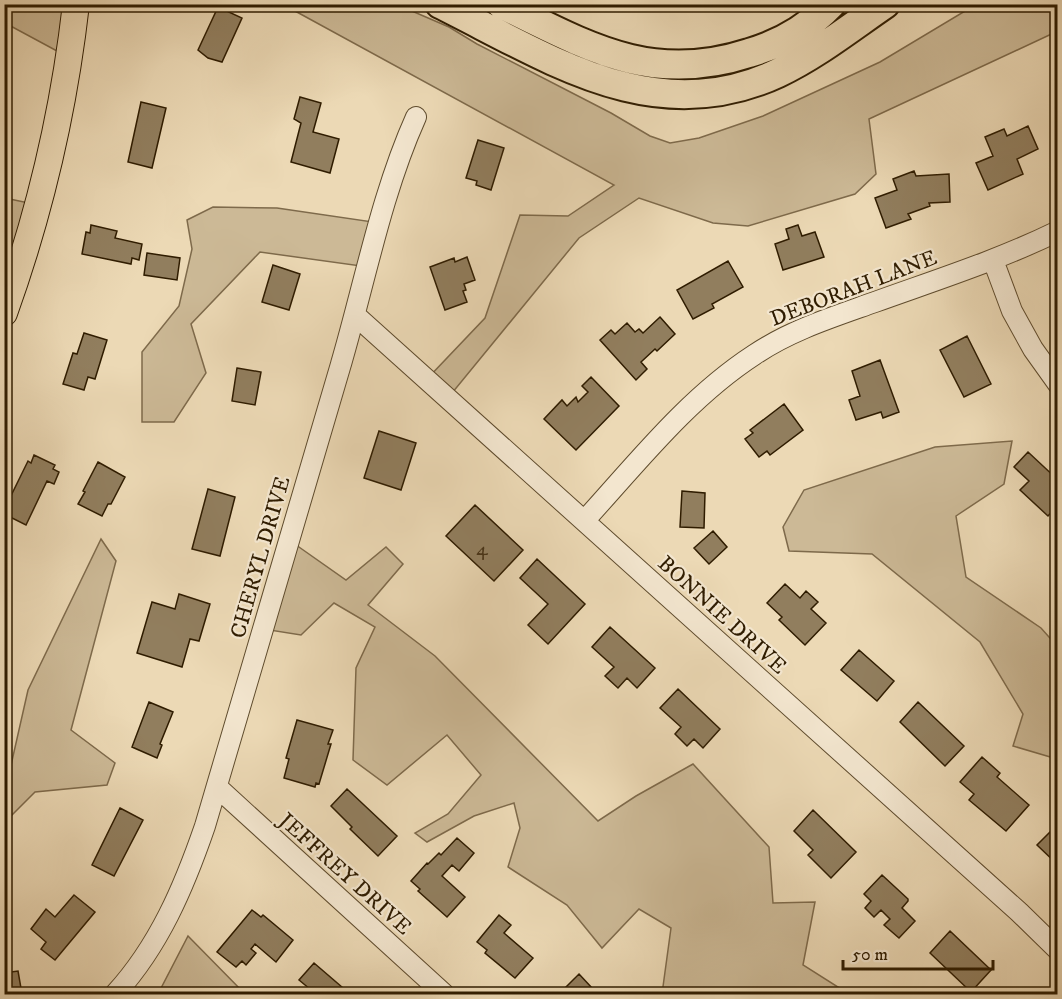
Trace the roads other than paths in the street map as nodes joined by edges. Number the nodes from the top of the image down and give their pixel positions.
1 (76, 4) edge
2 (440, 4) edge
3 (501, 4) edge
4 (831, 4) edge
5 (885, 4) edge
6 (416, 117) dead end
7 (1058, 231) edge
8 (993, 260) junction
9 (4, 313) edge
10 (355, 315) junction
11 (1058, 384) edge
12 (585, 520) junction
13 (217, 787) junction
14 (1058, 950) edge
15 (115, 994) edge
16 (444, 994) edge

1 - 9 main road
2 - 5 highway
3 - 4 highway
6 - 10 street, CHERYL DRIVE
7 - 8 street, DEBORAH LANE
8 - 11 street
8 - 12 street, DEBORAH LANE
10 - 12 street, BONNIE DRIVE
10 - 13 street, CHERYL DRIVE
12 - 14 street, BONNIE DRIVE
13 - 15 street, CHERYL DRIVE
13 - 16 street, JEFFREY DRIVE

